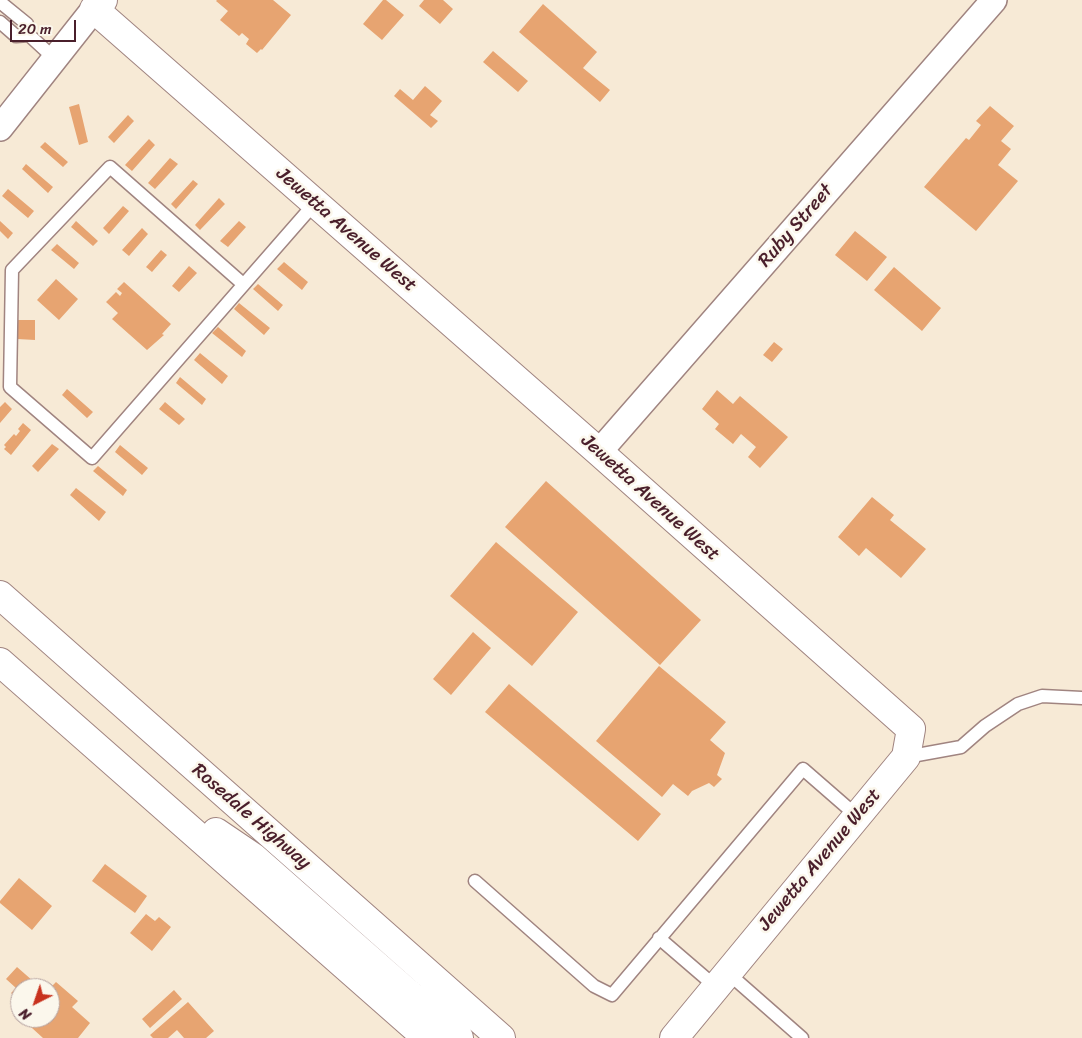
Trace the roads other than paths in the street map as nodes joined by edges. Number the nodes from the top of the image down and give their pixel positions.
1 (994, 0) edge
2 (0, 2) edge
3 (98, 5) edge
4 (0, 22) edge
5 (29, 35) junction
6 (55, 58) junction
7 (0, 128) edge
8 (315, 203) junction
9 (244, 284) junction
10 (599, 452) junction
11 (0, 595) edge
12 (0, 662) edge
13 (1082, 698) edge
14 (906, 757) junction
15 (154, 797) junction
16 (857, 816) junction
17 (474, 881) dead end
18 (659, 938) junction
19 (722, 980) junction
20 (427, 1038) edge
21 (460, 1038) edge
22 (501, 1038) edge
23 (674, 1038) edge
24 (802, 1038) edge

1 - 10 street, Ruby Street
2 - 5 lane
3 - 6 street
3 - 8 main road, Jewetta Avenue West
4 - 5 lane
5 - 6 lane
6 - 7 street
8 - 9 lane
8 - 10 main road, Jewetta Avenue West
9 - 9 lane
10 - 14 main road, Jewetta Avenue West
11 - 22 main road, Rosedale Highway
12 - 15 main road
13 - 14 lane
14 - 16 main road, Jewetta Avenue West
15 - 20 main road
15 - 21 main road
16 - 18 lane
16 - 19 main road, Jewetta Avenue West
17 - 18 lane
18 - 19 lane
19 - 23 main road, Jewetta Avenue West
19 - 24 lane

